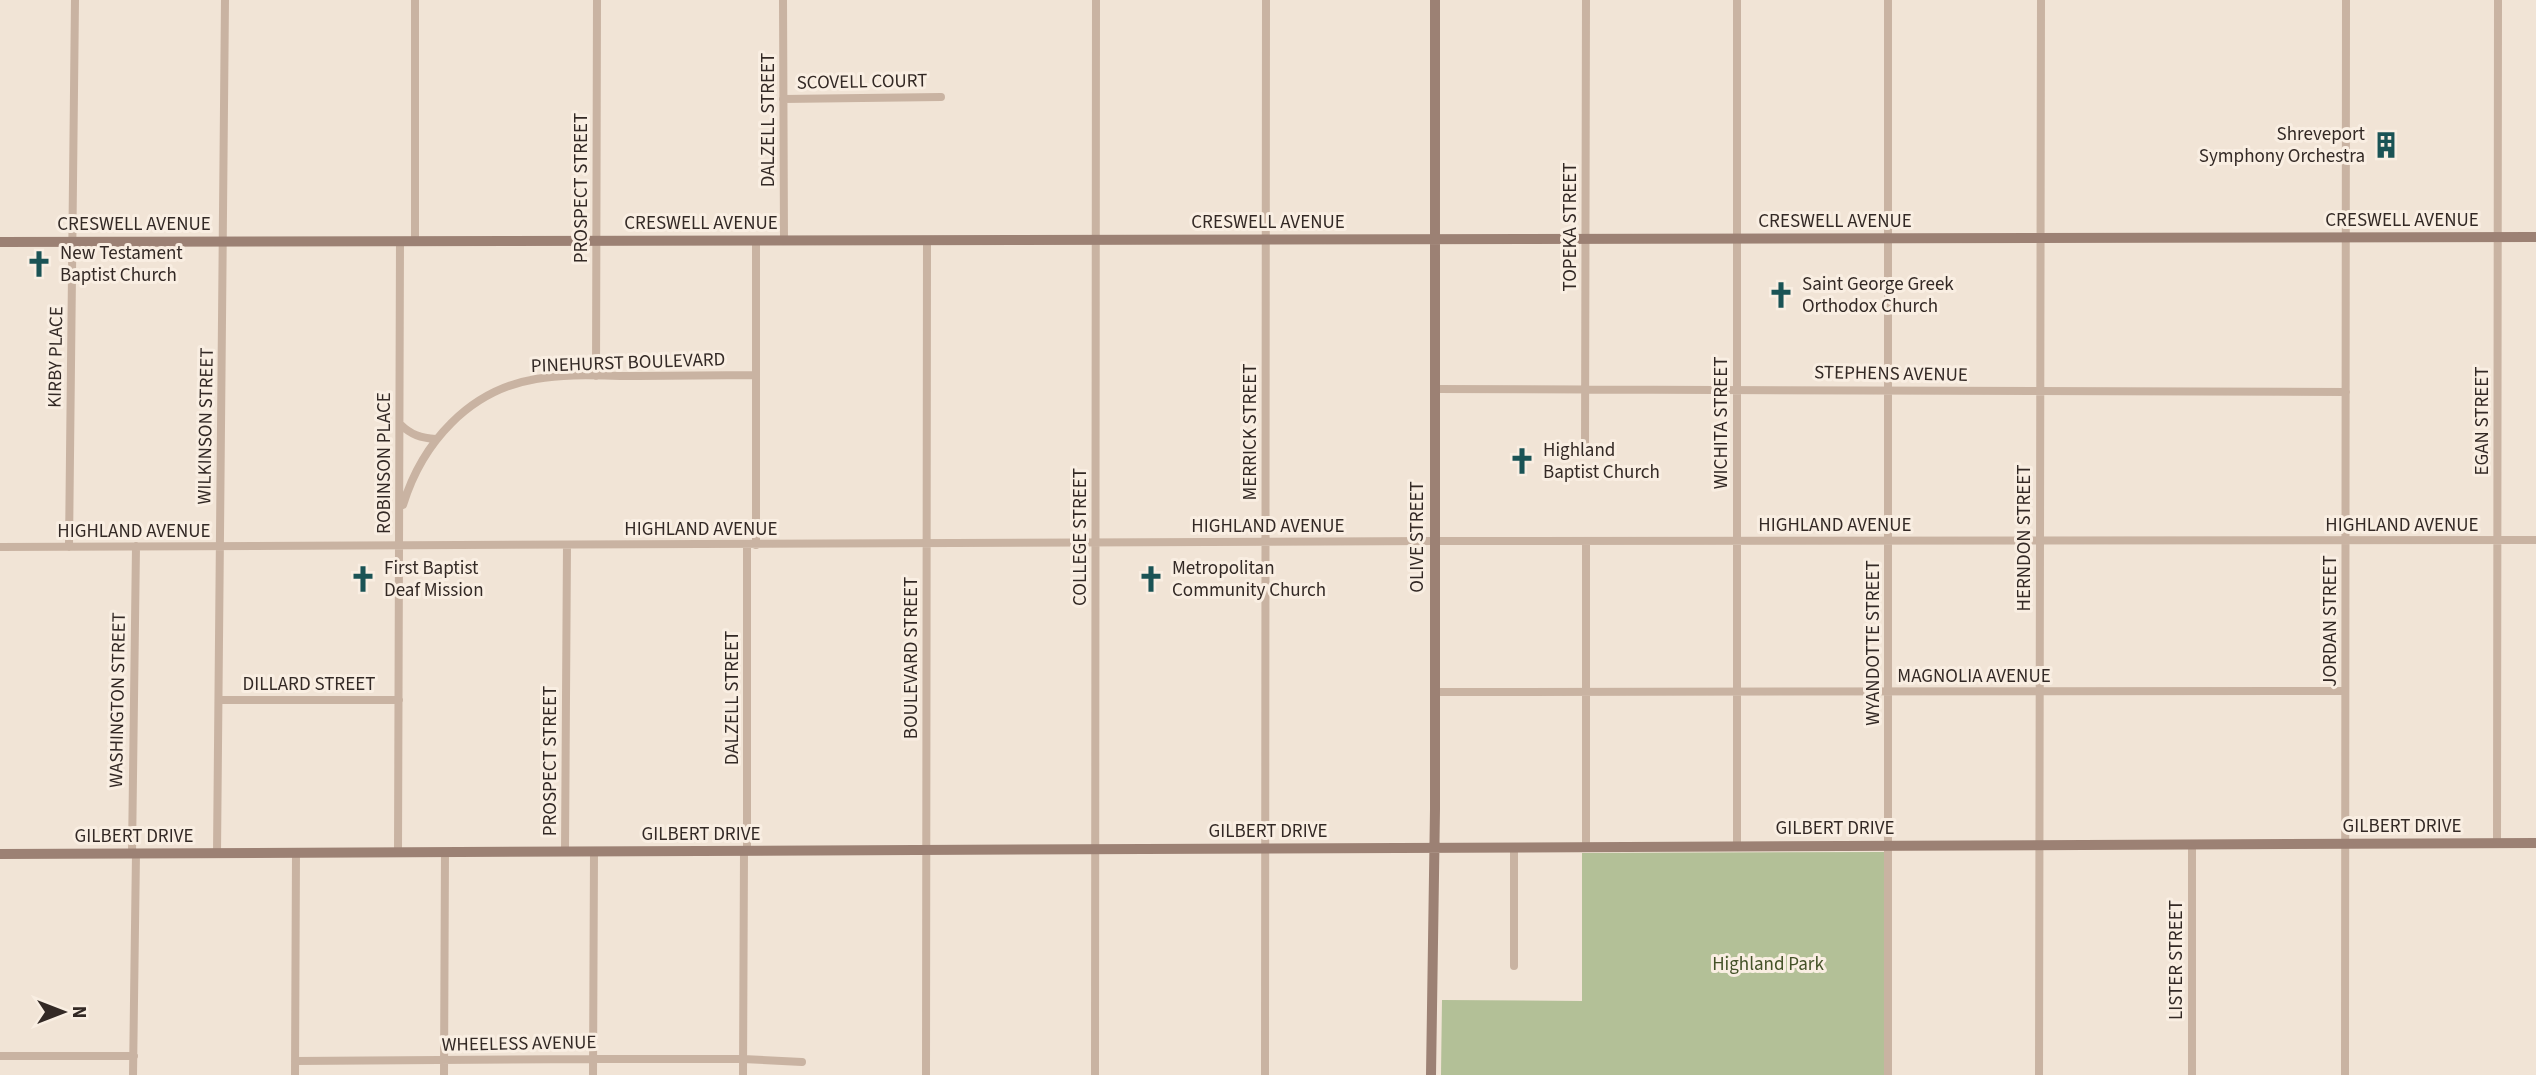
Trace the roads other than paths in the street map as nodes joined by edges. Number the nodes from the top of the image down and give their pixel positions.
1 (75, 0) edge
2 (225, 0) edge
3 (415, 0) edge
4 (597, 0) edge
5 (783, 0) edge
6 (1096, 0) edge
7 (1266, 0) edge
8 (1435, 0) edge
9 (1586, 0) edge
10 (1737, 0) edge
11 (1888, 0) edge
12 (2041, 0) edge
13 (2346, 0) edge
14 (2498, 0) edge
15 (941, 97) dead end
16 (783, 99) junction
17 (2498, 237) junction
18 (2536, 237) edge
19 (1586, 238) junction
20 (1737, 238) junction
21 (1888, 238) junction
22 (2041, 238) junction
23 (2346, 238) junction
24 (1435, 239) junction
25 (756, 240) junction
26 (784, 240) junction
27 (1096, 240) junction
28 (1266, 240) junction
29 (400, 241) junction
30 (415, 241) junction
31 (597, 241) junction
32 (927, 241) junction
33 (0, 242) edge
34 (73, 242) junction
35 (223, 242) junction
36 (756, 375) junction
37 (596, 376) junction
38 (1435, 389) junction
39 (1585, 389) junction
40 (1737, 389) junction
41 (1888, 389) junction
42 (2040, 391) junction
43 (2346, 391) junction
44 (400, 424) junction
45 (436, 439) junction
46 (1585, 453) dead end
47 (400, 514) junction
48 (2497, 540) junction
49 (2536, 540) edge
50 (1266, 541) junction
51 (1434, 541) junction
52 (1586, 541) junction
53 (1737, 541) junction
54 (1888, 541) junction
55 (2039, 541) junction
56 (2346, 541) junction
57 (1096, 543) junction
58 (927, 544) junction
59 (567, 545) junction
60 (752, 545) junction
61 (221, 546) junction
62 (400, 546) junction
63 (0, 547) edge
64 (69, 547) junction
65 (136, 547) junction
66 (2345, 691) junction
67 (1434, 692) junction
68 (1586, 692) junction
69 (1737, 692) junction
70 (1889, 692) junction
71 (2040, 692) junction
72 (219, 700) junction
73 (399, 700) junction
74 (2345, 843) junction
75 (2497, 843) junction
76 (2536, 843) edge
77 (2192, 844) junction
78 (2039, 845) junction
79 (1737, 846) junction
80 (1889, 846) junction
81 (1586, 847) junction
82 (1433, 848) junction
83 (1514, 848) junction
84 (1096, 849) junction
85 (1266, 849) junction
86 (926, 850) junction
87 (745, 851) junction
88 (398, 852) junction
89 (445, 852) junction
90 (565, 852) junction
91 (594, 852) junction
92 (134, 853) junction
93 (217, 853) junction
94 (296, 853) junction
95 (0, 854) edge
96 (1514, 966) dead end
97 (0, 1056) edge
98 (134, 1056) junction
99 (593, 1059) junction
100 (743, 1059) junction
101 (295, 1061) junction
102 (444, 1061) junction
103 (802, 1062) dead end
104 (133, 1075) edge
105 (295, 1075) edge
106 (444, 1075) edge
107 (593, 1075) edge
108 (743, 1075) edge
109 (926, 1075) edge
110 (1096, 1075) edge
111 (1265, 1075) edge
112 (1431, 1075) edge
113 (1888, 1075) edge
114 (2039, 1075) edge
115 (2192, 1075) edge
116 (2345, 1075) edge

1 - 34 street, KIRBY PLACE
2 - 35 street, WILKINSON STREET
3 - 30 street
4 - 31 street, PROSPECT STREET
5 - 16 street, DALZELL STREET
6 - 27 street, COLLEGE STREET
7 - 28 street, MERRICK STREET
8 - 24 street, OLIVE STREET
9 - 19 street, TOPEKA STREET
10 - 20 street, WICHITA STREET
11 - 21 street, WYANDOTTE STREET
12 - 22 street, HERNDON STREET
13 - 23 street, JORDAN STREET
14 - 17 street, EGAN STREET
15 - 16 street, SCOVELL COURT
16 - 26 street, DALZELL STREET
17 - 18 street, CRESWELL AVENUE
17 - 23 street, CRESWELL AVENUE
17 - 48 street, EGAN STREET
19 - 20 street, CRESWELL AVENUE
19 - 24 street, CRESWELL AVENUE
19 - 39 street, TOPEKA STREET
20 - 21 street, CRESWELL AVENUE
20 - 40 street, WICHITA STREET
21 - 22 street, CRESWELL AVENUE
21 - 41 street, WYANDOTTE STREET
22 - 23 street, CRESWELL AVENUE
22 - 42 street, HERNDON STREET
23 - 43 street, JORDAN STREET
24 - 28 street, CRESWELL AVENUE
24 - 38 street, OLIVE STREET
25 - 26 street, CRESWELL AVENUE
25 - 31 street, CRESWELL AVENUE
25 - 36 street, DALZELL STREET
26 - 32 street, CRESWELL AVENUE
27 - 28 street, CRESWELL AVENUE
27 - 32 street, CRESWELL AVENUE
27 - 57 street, COLLEGE STREET
28 - 50 street, MERRICK STREET
29 - 30 street, CRESWELL AVENUE
29 - 35 street, CRESWELL AVENUE
29 - 44 street, ROBINSON PLACE
30 - 31 street, CRESWELL AVENUE
31 - 37 street, PROSPECT STREET
32 - 58 street, BOULEVARD STREET
33 - 34 street, CRESWELL AVENUE
34 - 35 street, CRESWELL AVENUE
34 - 64 street, KIRBY PLACE
35 - 61 street, WILKINSON STREET
36 - 37 street, PINEHURST BOULEVARD
36 - 60 street, DALZELL STREET
37 - 45 street, PINEHURST BOULEVARD
38 - 39 street, STEPHENS AVENUE
38 - 51 street, OLIVE STREET
39 - 40 street, STEPHENS AVENUE
39 - 46 street, TOPEKA STREET
40 - 41 street, STEPHENS AVENUE
40 - 53 street, WICHITA STREET
41 - 42 street, STEPHENS AVENUE
41 - 54 street, WYANDOTTE STREET
42 - 43 street, STEPHENS AVENUE
42 - 55 street, HERNDON STREET
43 - 56 street, JORDAN STREET
44 - 45 street
44 - 47 street, ROBINSON PLACE
45 - 47 street, PINEHURST BOULEVARD
47 - 62 street, ROBINSON PLACE
48 - 49 street, HIGHLAND AVENUE
48 - 56 street, HIGHLAND AVENUE
48 - 75 street, EGAN STREET
50 - 51 street, HIGHLAND AVENUE
50 - 57 street, HIGHLAND AVENUE
50 - 85 street, MERRICK STREET
51 - 52 street, HIGHLAND AVENUE
51 - 67 street, OLIVE STREET
52 - 53 street, HIGHLAND AVENUE
52 - 68 street
53 - 54 street, HIGHLAND AVENUE
53 - 69 street, WICHITA STREET
54 - 55 street, HIGHLAND AVENUE
54 - 70 street, WYANDOTTE STREET
55 - 56 street, HIGHLAND AVENUE
55 - 71 street, HERNDON STREET
56 - 66 street, JORDAN STREET
57 - 58 street, HIGHLAND AVENUE
57 - 84 street, COLLEGE STREET
58 - 60 street, HIGHLAND AVENUE
58 - 86 street, BOULEVARD STREET
59 - 60 street, HIGHLAND AVENUE
59 - 62 street, HIGHLAND AVENUE
59 - 90 street, PROSPECT STREET
60 - 87 street, DALZELL STREET
61 - 62 street, HIGHLAND AVENUE
61 - 65 street, HIGHLAND AVENUE
61 - 72 street, WILKINSON STREET
62 - 73 street, ROBINSON PLACE
63 - 64 street, HIGHLAND AVENUE
64 - 65 street, HIGHLAND AVENUE
65 - 92 street, WASHINGTON STREET
66 - 71 street, MAGNOLIA AVENUE
66 - 74 street, JORDAN STREET
67 - 68 street, MAGNOLIA AVENUE
67 - 82 street, OLIVE STREET
68 - 69 street, MAGNOLIA AVENUE
68 - 81 street
69 - 70 street, MAGNOLIA AVENUE
69 - 79 street, WICHITA STREET
70 - 71 street, MAGNOLIA AVENUE
70 - 80 street, WYANDOTTE STREET
71 - 78 street, HERNDON STREET
72 - 73 street, DILLARD STREET
72 - 93 street, WILKINSON STREET
73 - 88 street, ROBINSON PLACE
74 - 75 street, GILBERT DRIVE
74 - 77 street, GILBERT DRIVE
74 - 116 street, JORDAN STREET
75 - 76 street, GILBERT DRIVE
77 - 78 street, GILBERT DRIVE
77 - 115 street, LISTER STREET
78 - 80 street, GILBERT DRIVE
78 - 114 street, HERNDON STREET
79 - 80 street, GILBERT DRIVE
79 - 81 street, GILBERT DRIVE
80 - 113 street, WYANDOTTE STREET
81 - 83 street, GILBERT DRIVE
82 - 83 street, GILBERT DRIVE
82 - 85 street, GILBERT DRIVE
82 - 112 street, OLIVE STREET
83 - 96 street
84 - 85 street, GILBERT DRIVE
84 - 86 street, GILBERT DRIVE
84 - 110 street, COLLEGE STREET
85 - 111 street, MERRICK STREET
86 - 87 street, GILBERT DRIVE
86 - 109 street, BOULEVARD STREET
87 - 91 street, GILBERT DRIVE
87 - 100 street, DALZELL STREET
88 - 89 street, GILBERT DRIVE
88 - 94 street, GILBERT DRIVE
89 - 90 street, GILBERT DRIVE
89 - 102 street
90 - 91 street, GILBERT DRIVE
91 - 99 street
92 - 93 street, GILBERT DRIVE
92 - 95 street, GILBERT DRIVE
92 - 98 street, WASHINGTON STREET
93 - 94 street, GILBERT DRIVE
94 - 101 street
97 - 98 street
98 - 104 street, WASHINGTON STREET
99 - 100 street, WHEELESS AVENUE
99 - 102 street, WHEELESS AVENUE
99 - 107 street
100 - 103 street, WHEELESS AVENUE
100 - 108 street, DALZELL STREET
101 - 102 street, WHEELESS AVENUE
101 - 105 street
102 - 106 street

